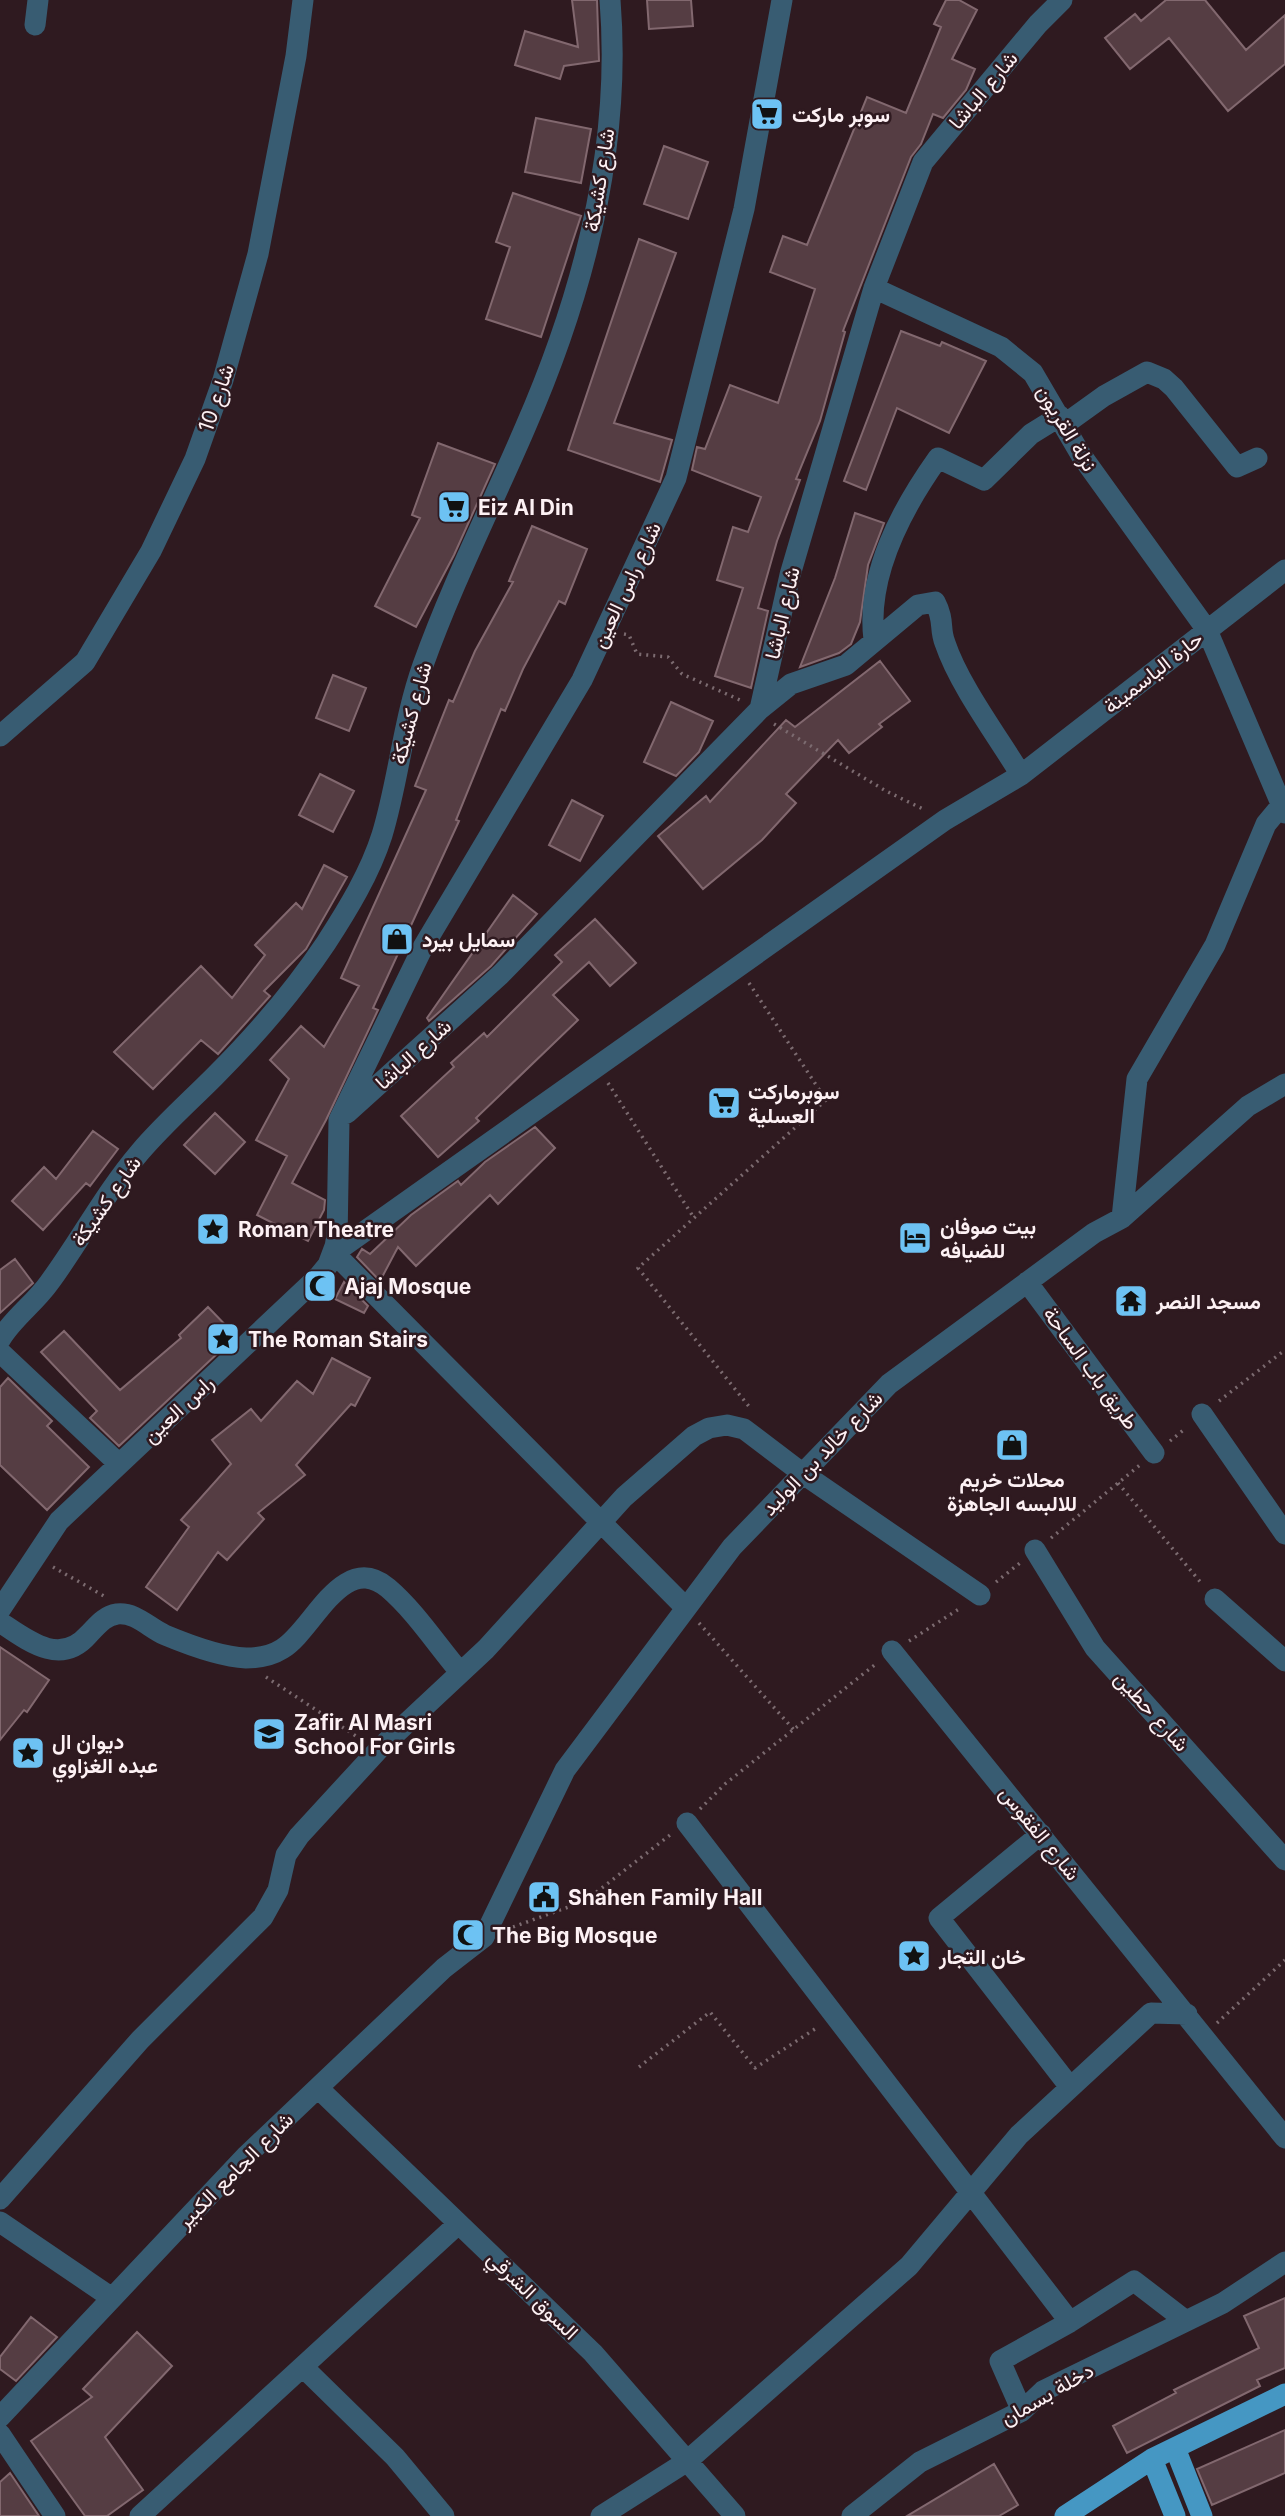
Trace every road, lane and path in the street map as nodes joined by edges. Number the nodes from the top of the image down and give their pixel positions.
1 (38, 0) edge
2 (303, 0) edge
3 (610, 0) edge
4 (782, 0) edge
5 (1062, 0) edge
6 (35, 26) dead end
7 (874, 288) junction
8 (1063, 420) junction
9 (1257, 458) dead end
10 (1285, 570) edge
11 (1207, 630) junction
12 (874, 640) junction
13 (760, 709) junction
14 (0, 736) edge
15 (1021, 775) junction
16 (1284, 806) edge
17 (738, 967) junction
18 (598, 1066) junction
19 (1285, 1084) edge
20 (339, 1120) junction
21 (694, 1218) junction
22 (1122, 1218) junction
23 (334, 1253) junction
24 (1027, 1282) junction
25 (4, 1333) edge
26 (0, 1352) edge
27 (1202, 1414) dead end
28 (759, 1419) dead end
29 (1154, 1454) dead end
30 (119, 1464) junction
31 (802, 1474) junction
32 (1118, 1483) dead end
33 (601, 1523) junction
34 (1285, 1534) edge
35 (1035, 1550) dead end
36 (35, 1558) junction
37 (980, 1595) dead end
38 (1215, 1599) joint
39 (686, 1608) junction
40 (0, 1610) edge
41 (135, 1616) junction
42 (0, 1622) edge
43 (892, 1651) dead end
44 (1285, 1661) edge
45 (460, 1672) junction
46 (265, 1676) dead end
47 (794, 1730) dead end
48 (380, 1748) junction
49 (687, 1823) dead end
50 (1041, 1834) junction
51 (1285, 1860) edge
52 (484, 1937) joint
53 (1285, 1960) edge
54 (1187, 2014) junction
55 (835, 2016) junction
56 (1203, 2035) junction
57 (639, 2067) dead end
58 (1070, 2087) junction
59 (318, 2088) junction
60 (1285, 2138) edge
61 (968, 2191) junction
62 (0, 2199) edge
63 (0, 2222) edge
64 (458, 2224) junction
65 (1285, 2262) edge
66 (112, 2298) junction
67 (1186, 2321) junction
68 (1070, 2322) junction
69 (304, 2368) junction
70 (1285, 2394) edge
71 (1022, 2411) junction
72 (0, 2417) edge
73 (0, 2434) edge
74 (1175, 2448) junction
75 (1152, 2459) junction
76 (686, 2462) junction
77 (55, 2516) edge
78 (140, 2516) edge
79 (444, 2516) edge
80 (601, 2516) edge
81 (735, 2516) edge
82 (852, 2516) edge
83 (1065, 2516) edge
84 (1175, 2516) edge
85 (1202, 2516) edge

1 - 6 street
2 - 14 street, شارع 10
3 - 25 street, شارع كشيكة
4 - 20 street, شارع راس العين
5 - 7 street, شارع الباشا
7 - 8 street, نزلة القريون
7 - 13 street, شارع الباشا
8 - 9 street
8 - 11 street, نزلة القريون
8 - 12 street
10 - 11 street, حارة الياسمينة
11 - 15 street, حارة الياسمينة
11 - 16 street, نزلة القريون
12 - 13 street
12 - 15 street
13 - 20 street, شارع الباشا
15 - 17 street, حارة الياسمينة
16 - 22 street
17 - 18 street, حارة الياسمينة
17 - 21 path
18 - 21 path
18 - 23 street, حارة الياسمينة
19 - 22 street, شارع خالد بن الوليد
20 - 23 street, راس العين
21 - 28 path
22 - 24 street, شارع خالد بن الوليد
23 - 30 street, راس العين
23 - 33 street
24 - 29 street, طريق باب الساحة
24 - 31 street, شارع خالد بن الوليد
26 - 30 street
27 - 34 street
30 - 36 street, راس العين
31 - 33 street
31 - 37 street
31 - 39 street, شارع خالد بن الوليد
32 - 38 path
33 - 39 street
33 - 45 street
35 - 51 street, شارع حطين
36 - 40 street, راس العين
36 - 41 path
38 - 44 street
39 - 47 path
39 - 52 street, شارع خالد بن الوليد
41 - 42 street
41 - 45 street
43 - 50 street, شارع الفقوس
45 - 48 street
46 - 48 path
48 - 62 street
49 - 55 street
50 - 54 street, شارع الفقوس
50 - 58 street
52 - 59 street, شارع الجامع الكبير
53 - 56 path
54 - 56 street, شارع الفقوس
54 - 58 street
55 - 57 path
55 - 61 street
56 - 60 street, شارع الفقوس
58 - 61 street
59 - 64 street, السوق الشرقي
59 - 66 street, شارع الجامع الكبير
61 - 68 street
61 - 76 street
63 - 66 street
64 - 69 street
64 - 76 street, السوق الشرقي
65 - 67 street, دخلة بسمان
66 - 72 street, شارع الجامع الكبير
67 - 68 street
67 - 71 street, دخلة بسمان
68 - 71 street
69 - 78 street
69 - 79 street
70 - 74 main road
71 - 82 street, دخلة بسمان
73 - 77 street
74 - 75 main road
74 - 85 main road
75 - 83 main road
75 - 84 main road
76 - 80 street
76 - 81 street, السوق الشرقي

